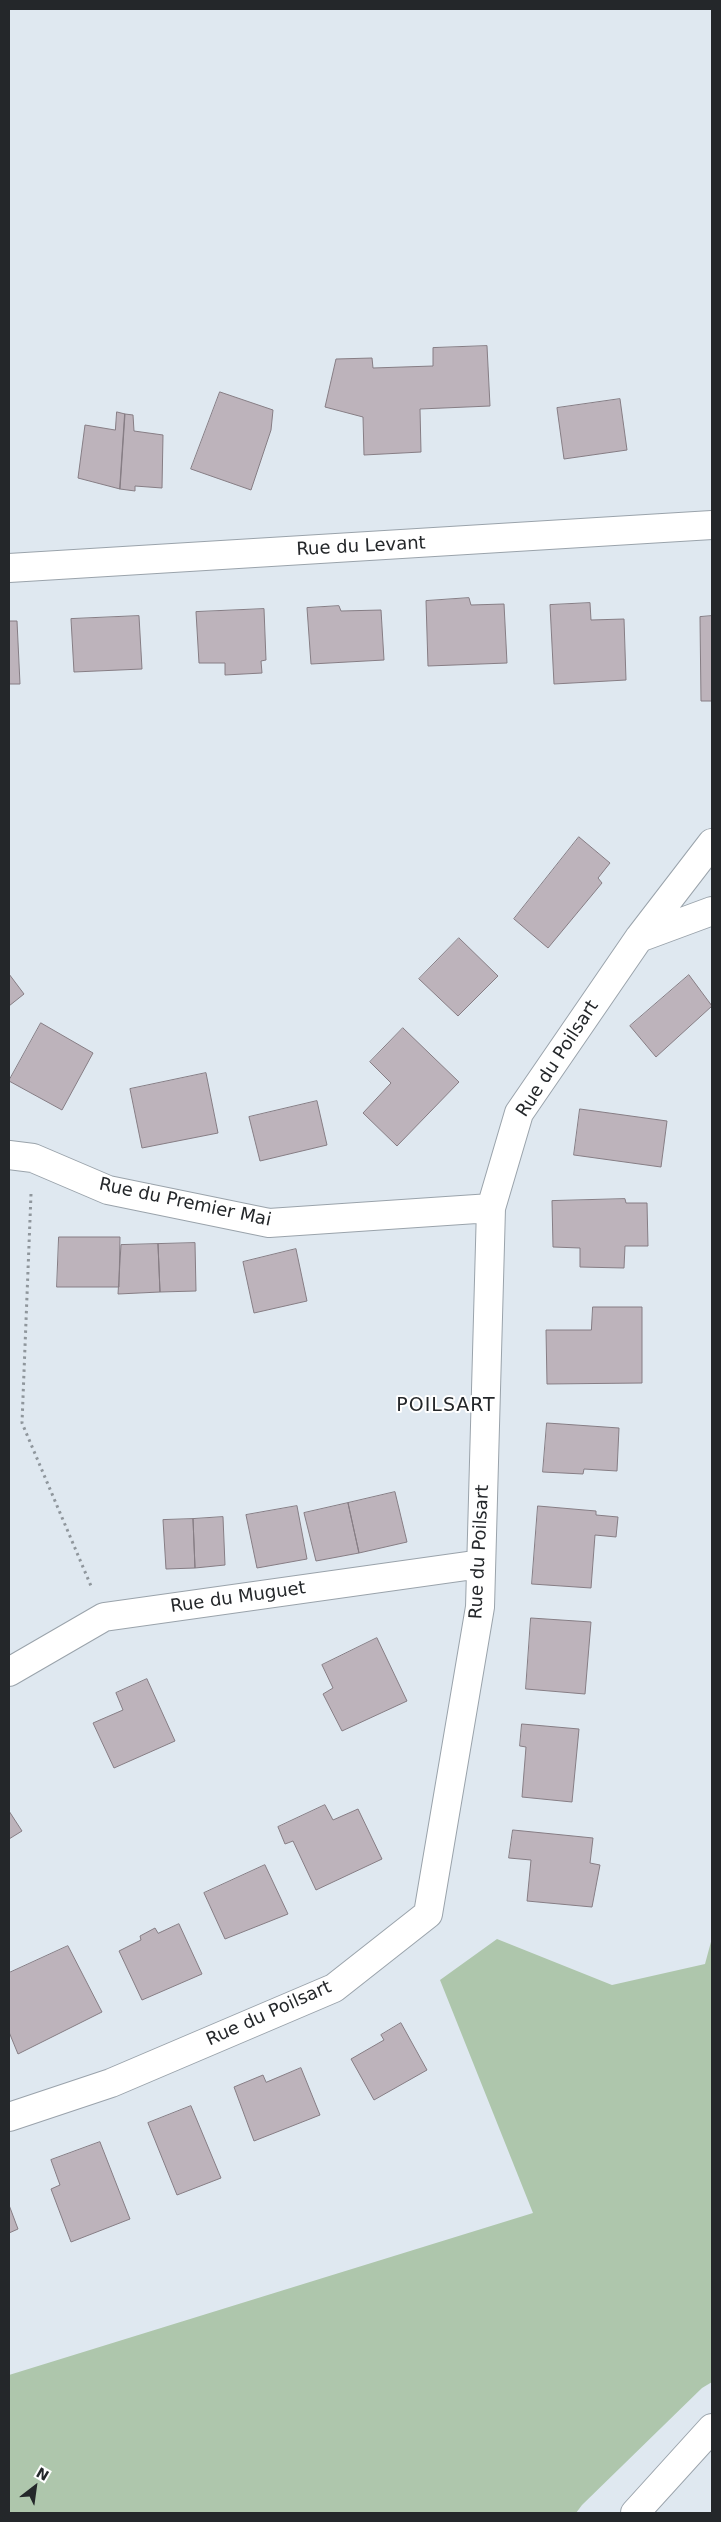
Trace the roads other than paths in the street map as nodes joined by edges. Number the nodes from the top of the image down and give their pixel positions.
1 (712, 525) edge
2 (9, 568) edge
3 (712, 843) edge
4 (712, 912) edge
5 (639, 938) junction
6 (9, 1139) edge
7 (21, 1157) edge
8 (492, 1208) junction
9 (481, 1564) junction
10 (9, 1672) edge
11 (9, 2117) edge
12 (712, 2428) edge
13 (635, 2513) edge

1 - 2 street, Rue du Levant
3 - 5 street, Rue du Poilsart
4 - 5 street
5 - 8 street, Rue du Poilsart
6 - 7 street, Rue du Premier Mai
7 - 8 street, Rue du Premier Mai
8 - 9 street, Rue du Poilsart
9 - 10 street, Rue du Muguet
9 - 11 street, Rue du Poilsart
12 - 13 street

